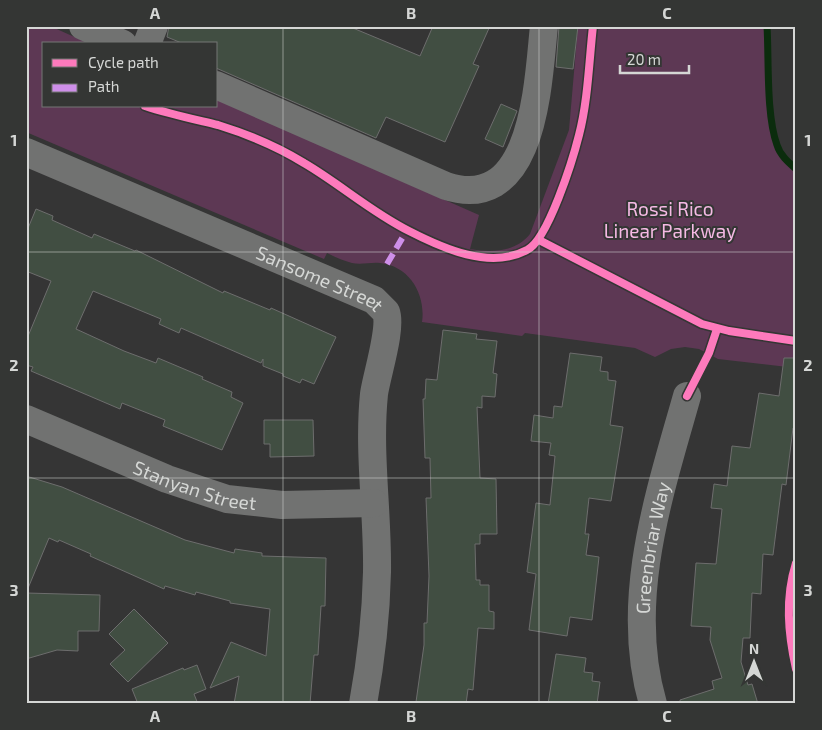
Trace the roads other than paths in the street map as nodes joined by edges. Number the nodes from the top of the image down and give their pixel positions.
1 (83, 26) edge
2 (154, 26) edge
3 (544, 26) edge
4 (119, 42) edge
5 (148, 42) edge
6 (218, 86) edge
7 (26, 152) edge
8 (687, 396) dead end
9 (26, 419) edge
10 (374, 502) junction
11 (363, 704) edge
12 (653, 704) edge

1 - 4 street
2 - 5 street
3 - 6 street
7 - 10 street, Sansome Street
8 - 12 street, Greenbriar Way
9 - 10 street, Stanyan Street
10 - 11 street, Sansome Street

